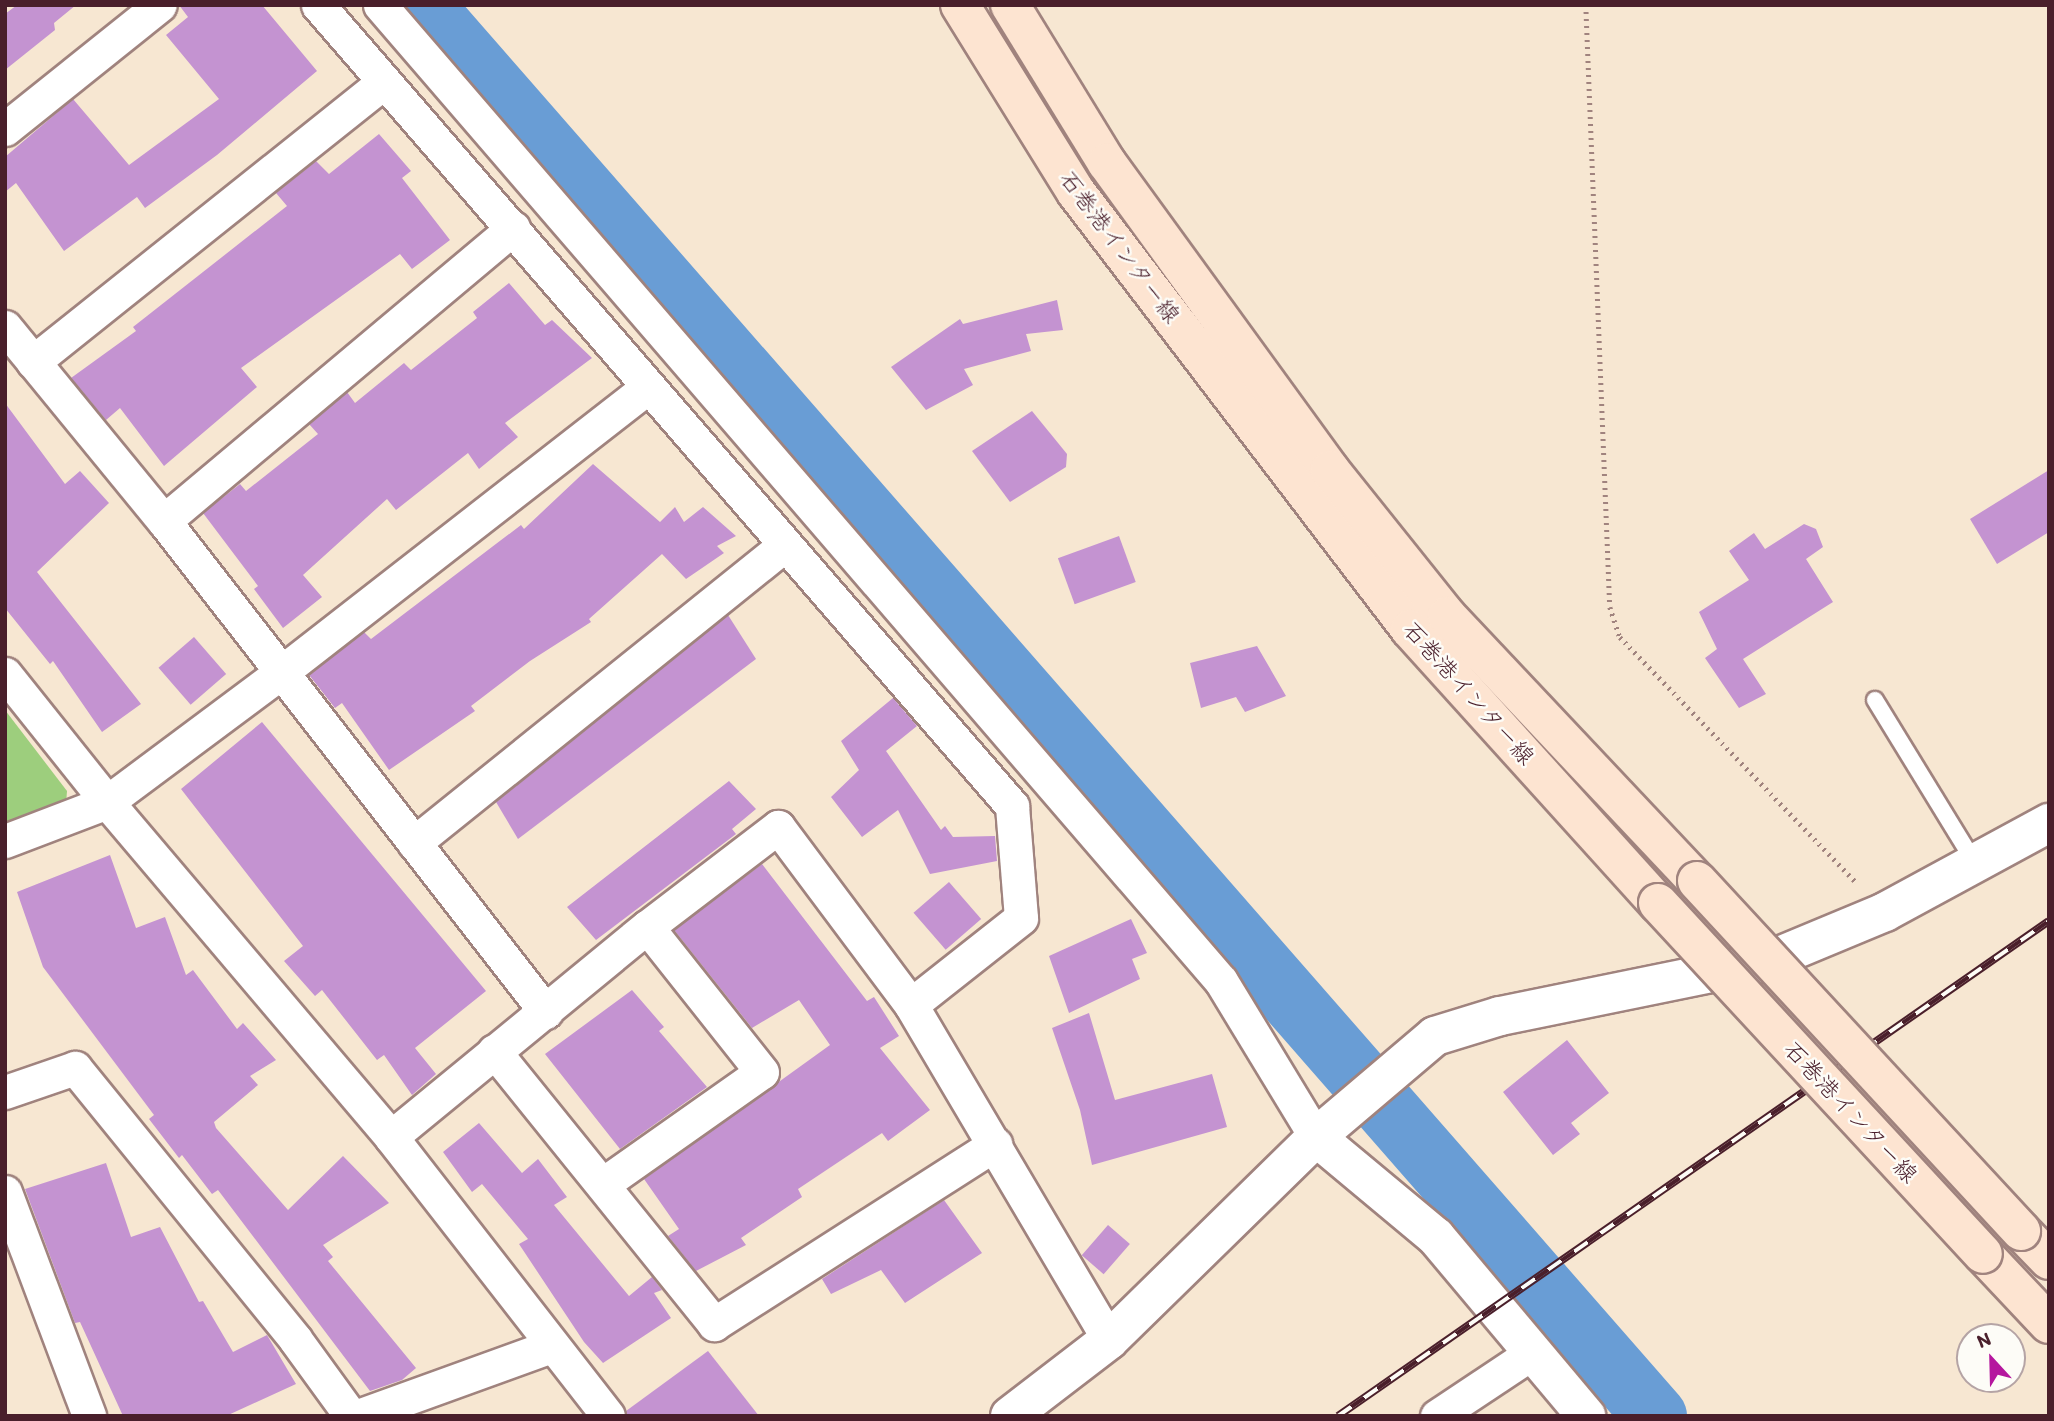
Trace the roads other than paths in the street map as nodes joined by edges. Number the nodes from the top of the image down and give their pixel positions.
1 (160, 5) edge
2 (318, 5) edge
3 (380, 5) edge
4 (960, 5) edge
5 (1010, 5) edge
6 (383, 83) junction
7 (5, 129) edge
8 (513, 228) junction
9 (5, 327) edge
10 (33, 362) junction
11 (648, 387) junction
12 (164, 521) junction
13 (785, 545) junction
14 (283, 671) junction
15 (5, 674) edge
16 (1875, 700) dead end
17 (107, 802) junction
18 (2049, 823) edge
19 (5, 841) edge
20 (414, 843) junction
21 (1977, 866) junction
22 (647, 927) junction
23 (911, 1004) junction
24 (546, 1012) junction
25 (494, 1051) junction
26 (5, 1092) edge
27 (1327, 1127) junction
28 (391, 1137) junction
29 (995, 1144) junction
30 (603, 1184) junction
31 (5, 1192) edge
32 (2049, 1260) edge
33 (2049, 1324) edge
34 (1109, 1339) junction
35 (551, 1346) junction
36 (1532, 1353) junction
37 (89, 1416) edge
38 (351, 1416) edge
39 (358, 1416) edge
40 (608, 1416) edge
41 (1010, 1416) edge
42 (1437, 1416) edge
43 (1586, 1416) edge

1 - 7 street
2 - 6 street
3 - 27 street
4 - 33 main road, 石巻港インター線, bridge
5 - 32 main road, 石巻港インター線, bridge
6 - 8 street
6 - 10 street
8 - 11 street
8 - 12 street
9 - 10 street
10 - 12 street
11 - 13 street
11 - 14 street
12 - 14 street
13 - 20 street
13 - 23 street
14 - 17 street
14 - 20 street
15 - 17 street
16 - 21 lane
17 - 19 street
17 - 28 street
18 - 21 street
20 - 24 street
21 - 27 street
22 - 23 street
22 - 24 street
22 - 30 street
23 - 29 street
24 - 25 street
25 - 28 street
25 - 30 street
26 - 38 street
27 - 34 street
27 - 36 street
28 - 35 street
29 - 30 street
29 - 34 street
31 - 37 street
34 - 41 street
35 - 39 street
35 - 40 street
36 - 42 street
36 - 43 street

